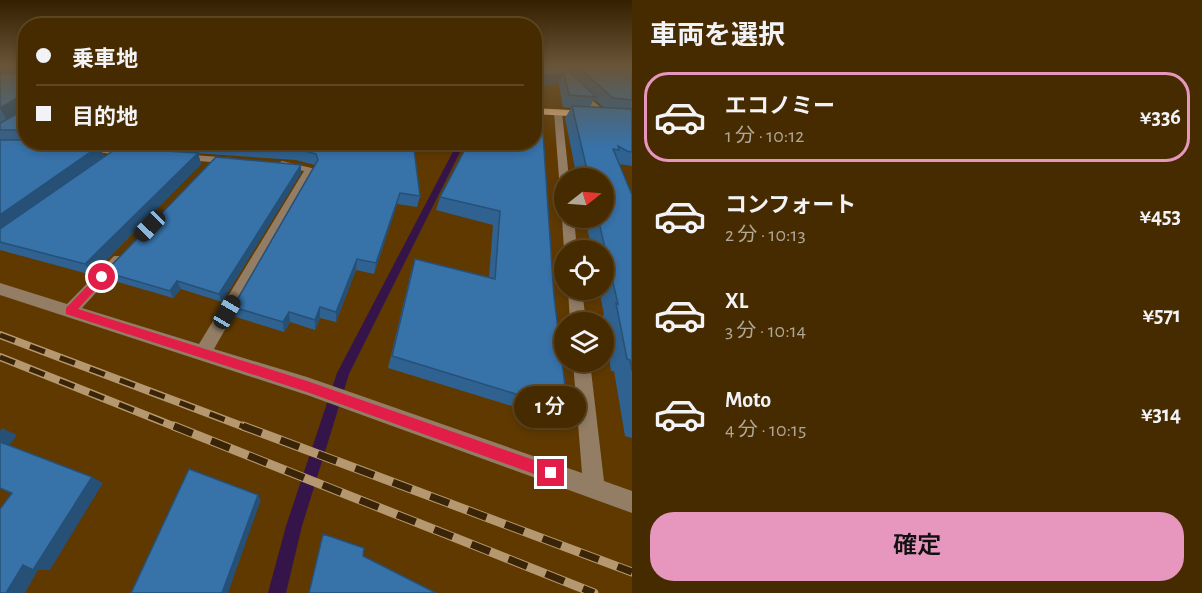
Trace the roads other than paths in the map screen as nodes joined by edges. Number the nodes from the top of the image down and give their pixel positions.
1 (583, 93) edge
2 (542, 111) edge
3 (558, 112) junction
4 (608, 115) joint
5 (96, 150) edge
6 (119, 153) junction
7 (143, 155) edge
8 (167, 156) edge
9 (215, 159) junction
10 (249, 162) edge
11 (273, 164) edge
12 (101, 167) edge
13 (563, 168) edge
14 (198, 176) edge
15 (126, 252) edge
16 (0, 289) edge
17 (70, 311) junction
18 (203, 354) junction
19 (583, 372) edge
20 (594, 488) junction
21 (632, 502) edge

1 - 4 street
2 - 3 main road
3 - 4 main road
3 - 13 street
5 - 6 street
6 - 7 street
6 - 12 street
8 - 9 street
9 - 10 street
9 - 14 street
11 - 18 street
15 - 17 street
16 - 17 street
17 - 18 street
18 - 20 street
19 - 20 street
20 - 21 street

